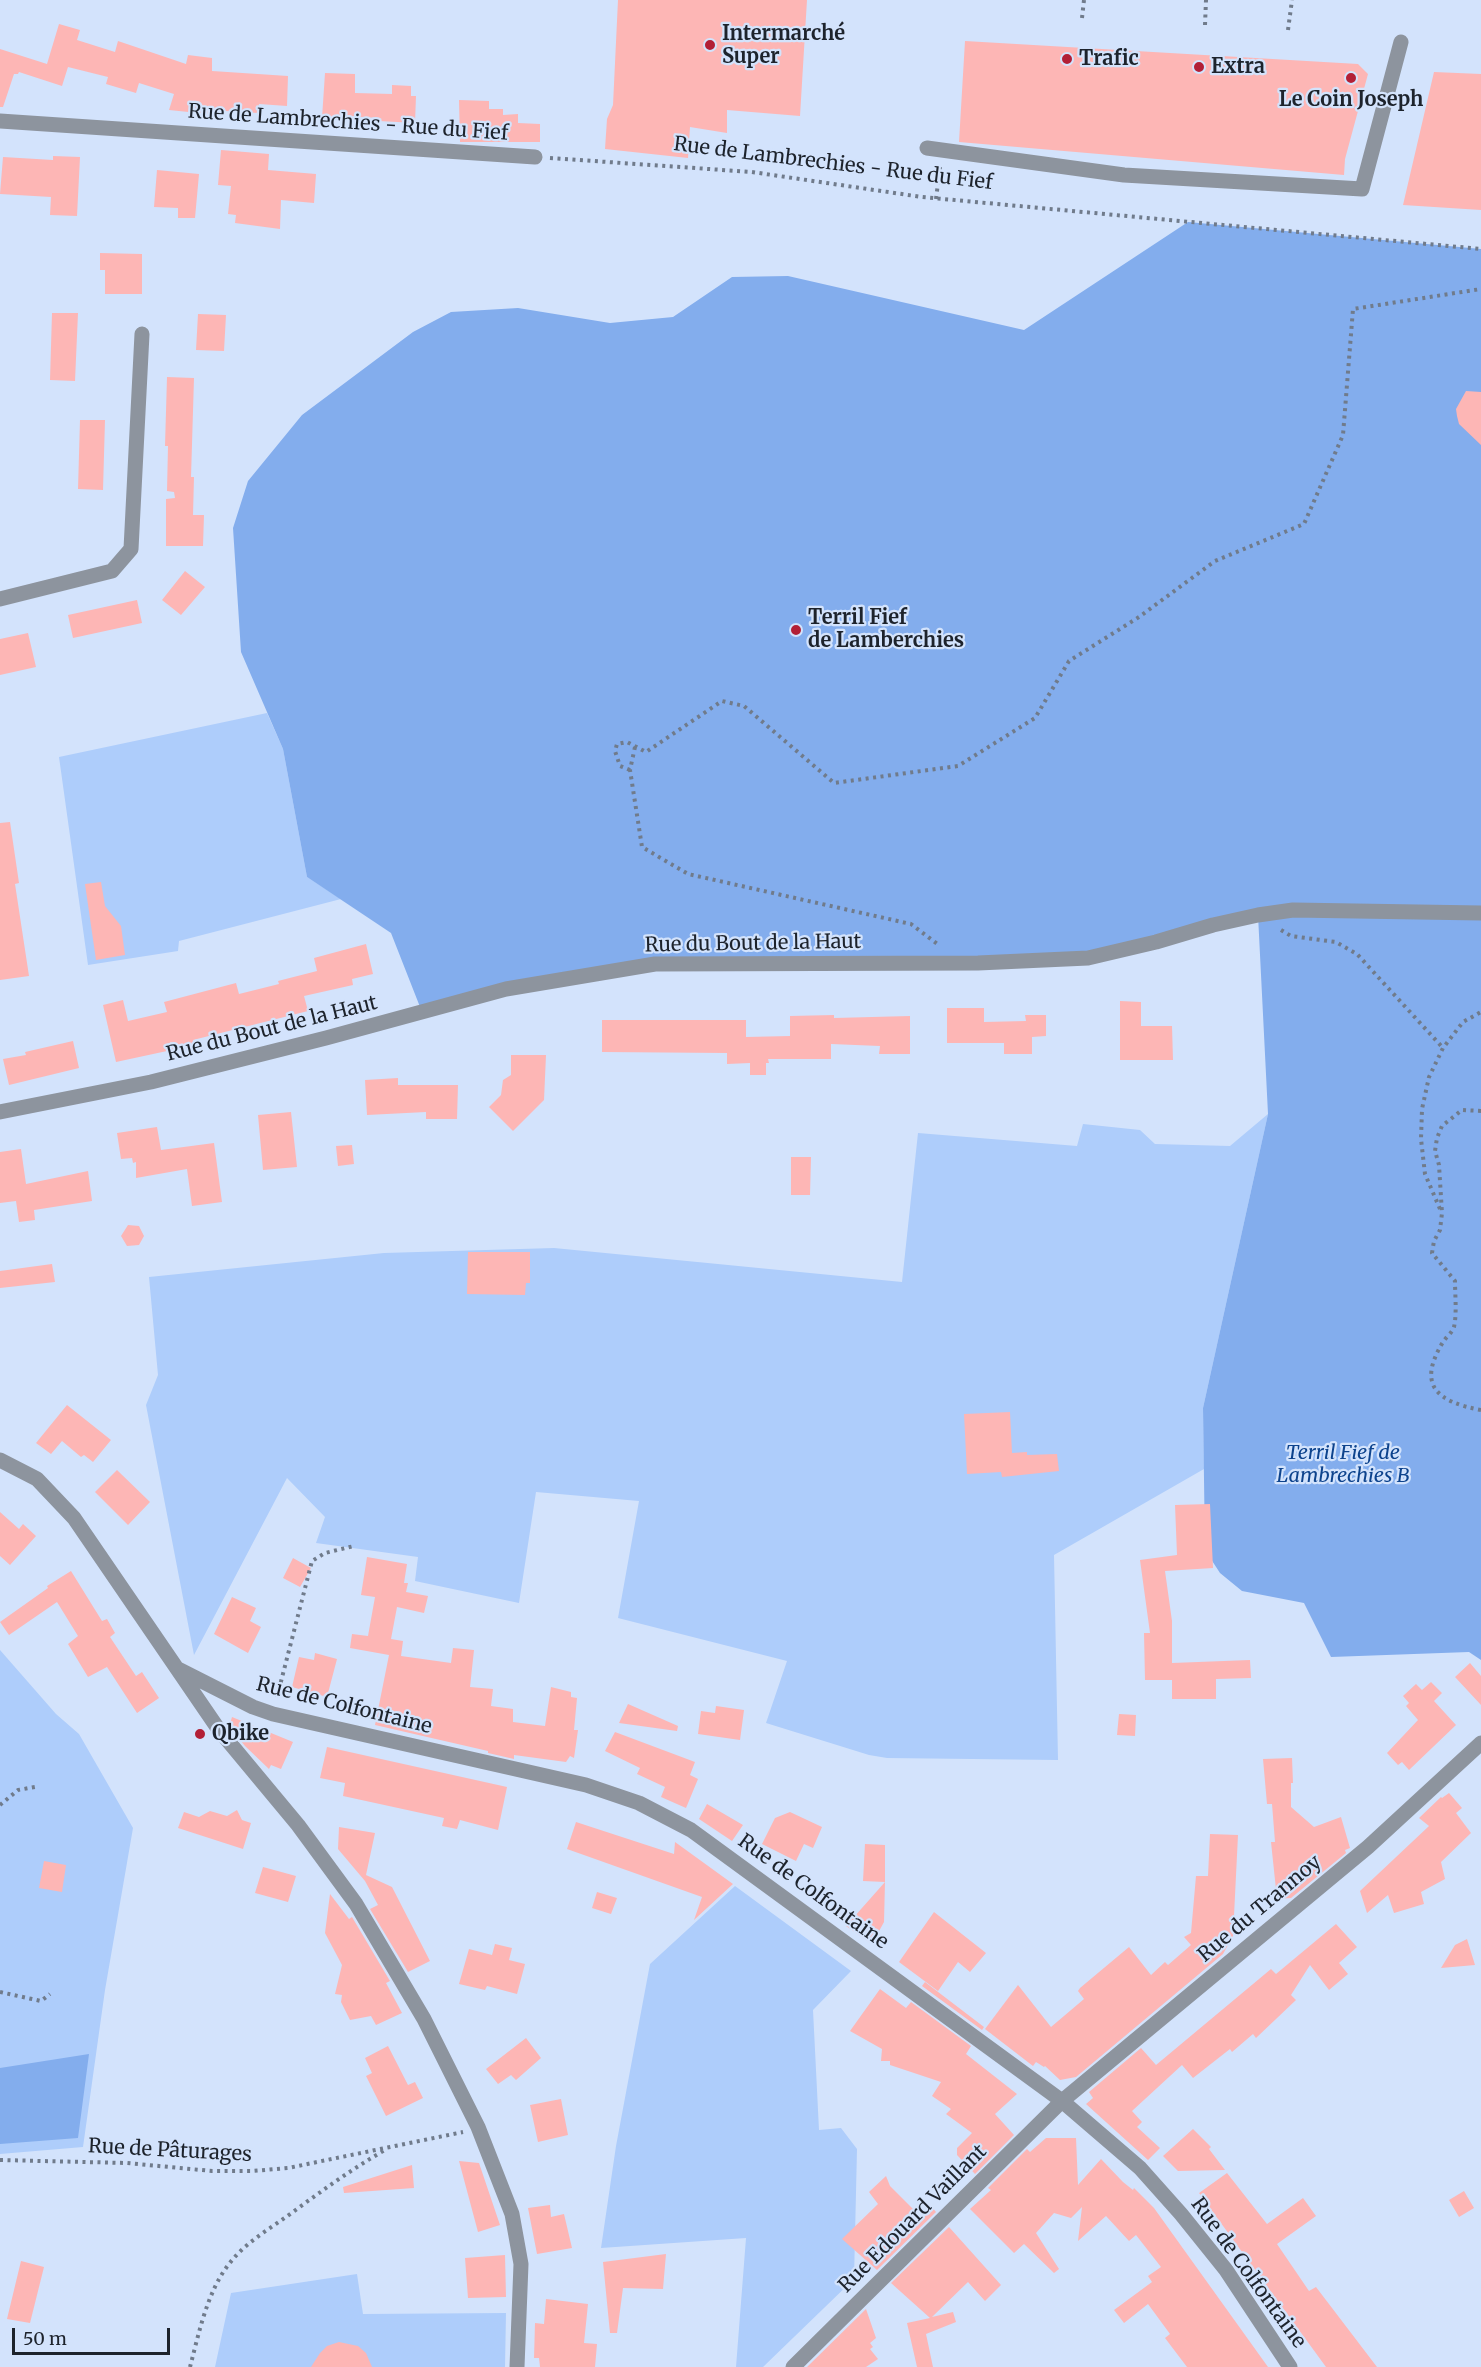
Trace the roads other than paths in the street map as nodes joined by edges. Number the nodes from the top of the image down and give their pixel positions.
1 (1401, 42) dead end
2 (0, 121) edge
3 (934, 149) road end
4 (535, 157) road end
5 (142, 333) dead end
6 (0, 599) edge
7 (1481, 913) edge
8 (0, 1112) edge
9 (0, 1460) edge
10 (178, 1669) junction
11 (1481, 1743) edge
12 (1062, 2101) junction
13 (517, 2367) edge
14 (793, 2367) edge
15 (1290, 2367) edge

1 - 3 street
2 - 4 street, Rue de Lambrechies - Rue du Fief
5 - 6 street
7 - 8 street, Rue du Bout de la Haut
9 - 10 street
10 - 12 street, Rue de Colfontaine
10 - 13 street
11 - 12 street, Rue du Trannoy
12 - 14 street, Rue Edouard Vaillant
12 - 15 street, Rue de Colfontaine

